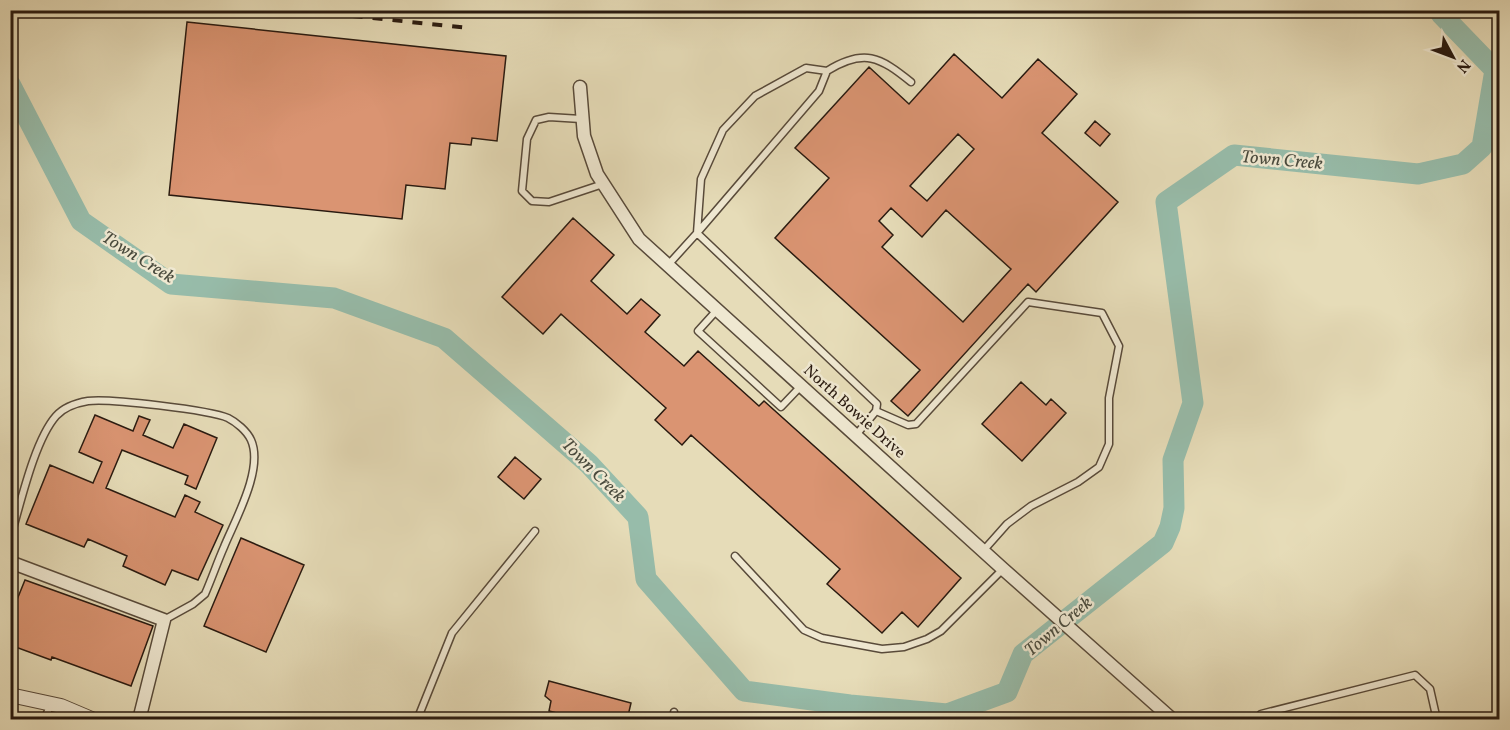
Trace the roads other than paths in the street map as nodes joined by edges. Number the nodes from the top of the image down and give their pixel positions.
1 (827, 71) junction
2 (911, 82) dead end
3 (580, 87) dead end
4 (581, 119) junction
5 (603, 184) junction
6 (696, 233) junction
7 (668, 265) junction
8 (717, 310) junction
9 (801, 386) junction
10 (876, 411) junction
11 (855, 435) junction
12 (535, 531) dead end
13 (10, 539) edge
14 (983, 551) junction
15 (735, 556) dead end
16 (10, 562) edge
17 (1003, 569) junction
18 (164, 620) junction
19 (10, 695) edge
20 (51, 704) junction
21 (674, 711) dead end
22 (44, 720) edge
23 (94, 720) edge
24 (139, 720) edge
25 (417, 720) edge
26 (673, 720) edge
27 (1173, 720) edge
28 (1256, 720) edge
29 (1437, 720) edge

1 - 2 lane
1 - 6 lane
1 - 6 lane
3 - 4 street, North Bowie Drive
4 - 5 street, North Bowie Drive
4 - 5 lane
5 - 7 street, North Bowie Drive
6 - 7 lane
6 - 10 lane
7 - 8 street, North Bowie Drive
8 - 9 street, North Bowie Drive
8 - 9 lane
9 - 11 street, North Bowie Drive
10 - 11 lane
10 - 14 lane
11 - 14 street, North Bowie Drive
12 - 25 lane
13 - 18 lane
14 - 17 street, North Bowie Drive
15 - 17 lane
16 - 18 street
17 - 27 street, North Bowie Drive
18 - 24 street
19 - 20 street
20 - 22 lane
20 - 23 street
21 - 26 lane
28 - 29 lane

